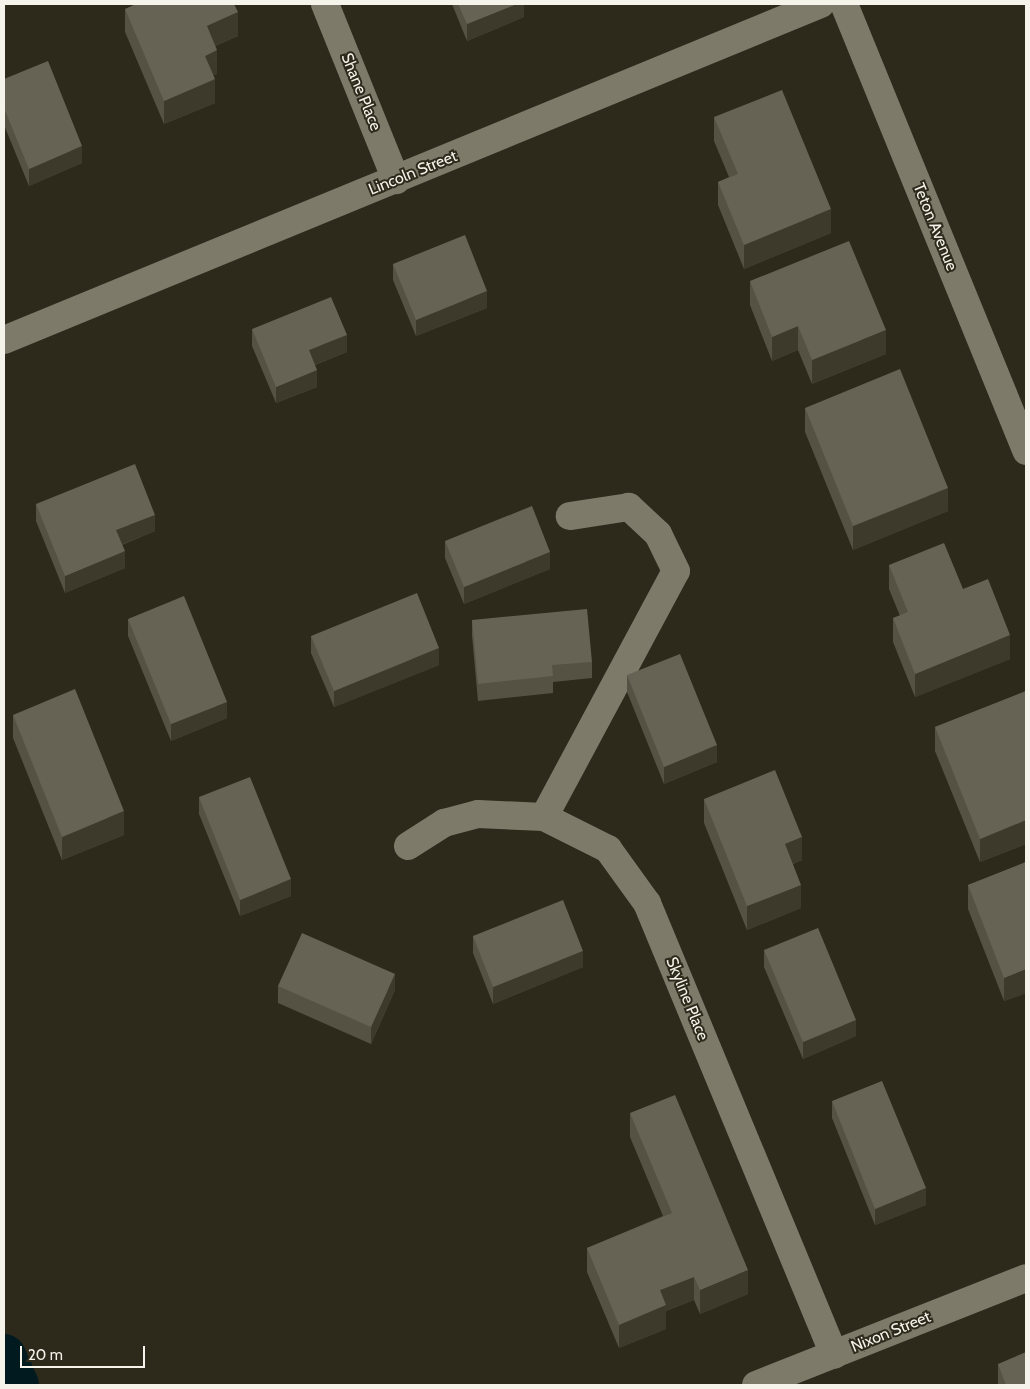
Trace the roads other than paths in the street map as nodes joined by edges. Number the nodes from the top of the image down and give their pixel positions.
1 (325, 4) edge
2 (821, 4) edge
3 (844, 4) edge
4 (396, 180) junction
5 (4, 340) edge
6 (1026, 451) edge
7 (570, 516) dead end
8 (544, 817) junction
9 (408, 846) dead end
10 (1026, 1278) edge
11 (834, 1355) junction
12 (756, 1385) edge

1 - 4 street, Shane Place
2 - 4 street, Lincoln Street
3 - 6 street, Teton Avenue
4 - 5 street, Lincoln Street
7 - 8 street
8 - 9 street, Skyline Place
8 - 11 street, Skyline Place
10 - 11 street, Nixon Street
11 - 12 street, Nixon Street

